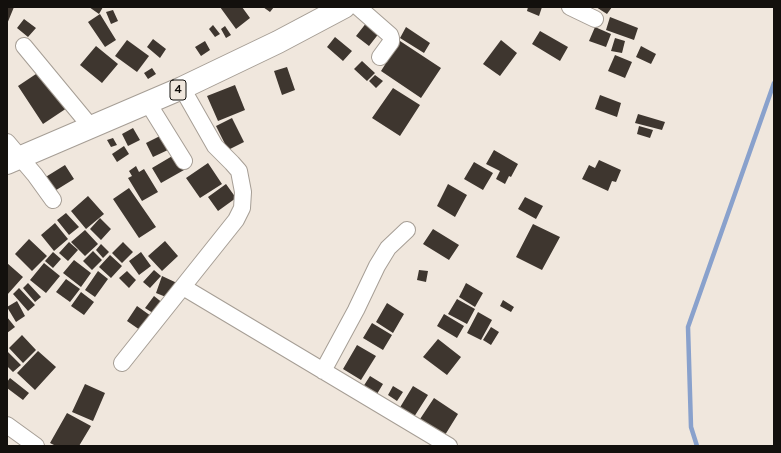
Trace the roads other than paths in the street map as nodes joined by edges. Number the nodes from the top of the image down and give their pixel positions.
1 (344, 7) edge
2 (358, 7) edge
3 (570, 7) edge
4 (595, 19) dead end
5 (24, 46) dead end
6 (380, 57) dead end
7 (182, 88) junction
8 (148, 103) junction
9 (91, 127) junction
10 (11, 154) edge
11 (184, 161) dead end
12 (53, 200) dead end
13 (406, 230) dead end
14 (183, 287) junction
15 (122, 363) dead end
16 (323, 371) junction
17 (7, 425) edge
18 (36, 446) edge
19 (450, 446) edge

1 - 7 highway, 4
2 - 6 street
3 - 4 street
5 - 9 street
7 - 8 highway, 4
7 - 14 street
8 - 9 highway, 4
8 - 11 street
9 - 10 highway, 4
10 - 12 street
13 - 16 street
14 - 15 street
14 - 16 street
16 - 19 street
17 - 18 street

